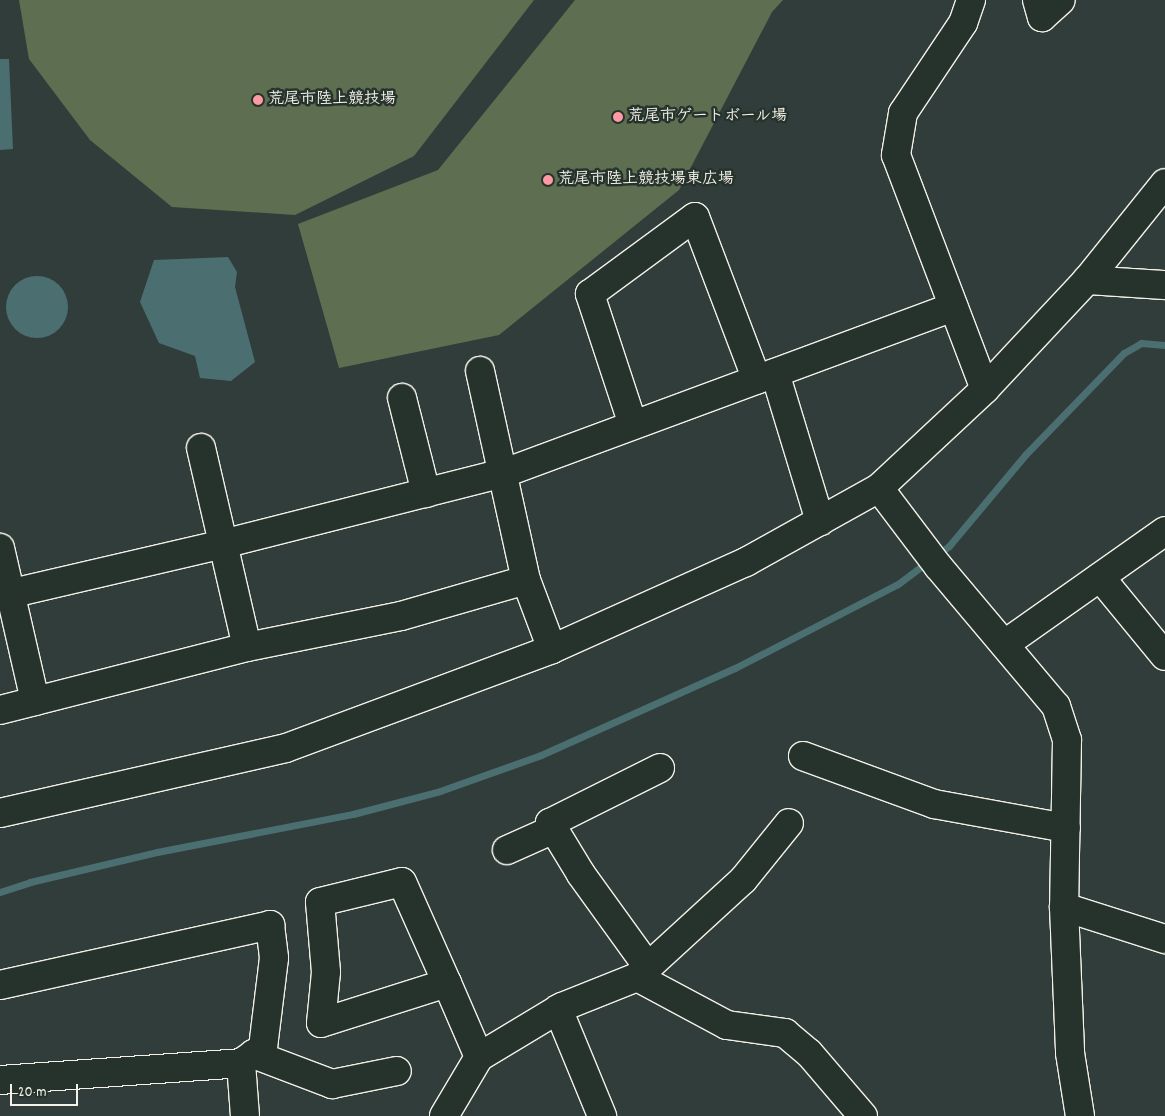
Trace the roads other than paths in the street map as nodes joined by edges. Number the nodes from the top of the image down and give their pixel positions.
1 (971, 0) edge
2 (1037, 0) edge
3 (1061, 0) edge
4 (1165, 183) edge
5 (1087, 280) junction
6 (1165, 285) edge
7 (953, 307) junction
8 (480, 371) dead end
9 (766, 376) junction
10 (985, 389) junction
11 (402, 398) dead end
12 (633, 425) junction
13 (201, 448) dead end
14 (502, 473) junction
15 (879, 488) junction
16 (426, 492) junction
17 (820, 521) junction
18 (1165, 531) edge
19 (223, 544) junction
20 (0, 548) edge
21 (1100, 577) junction
22 (526, 580) junction
23 (5, 595) edge
24 (1005, 644) junction
25 (247, 647) junction
26 (552, 649) junction
27 (1165, 656) edge
28 (35, 701) junction
29 (0, 710) edge
30 (803, 756) dead end
31 (660, 768) dead end
32 (0, 813) edge
33 (790, 823) dead end
34 (1066, 828) junction
35 (554, 829) junction
36 (507, 850) dead end
37 (1064, 907) junction
38 (1165, 939) edge
39 (642, 972) junction
40 (447, 983) junction
41 (0, 985) edge
42 (558, 1009) junction
43 (479, 1057) junction
44 (247, 1059) junction
45 (397, 1071) dead end
46 (0, 1080) edge
47 (1083, 1114) edge
48 (245, 1116) edge
49 (444, 1116) edge
50 (602, 1116) edge
51 (863, 1116) edge

1 - 7 street
2 - 3 street
4 - 5 street
5 - 6 street
5 - 10 street
7 - 9 street
7 - 10 street
8 - 14 street
9 - 12 street
9 - 12 street
9 - 17 street
10 - 15 street
11 - 16 street
12 - 14 street
13 - 19 street
14 - 16 street
14 - 22 street
15 - 17 street
15 - 24 street
16 - 19 street
17 - 26 street
18 - 21 street
19 - 23 street
19 - 25 street
20 - 23 street
21 - 24 street
21 - 27 street
22 - 25 street
22 - 26 street
23 - 28 street
24 - 34 street
25 - 28 street
26 - 32 street
28 - 29 street
30 - 34 street
31 - 35 street
33 - 39 street
34 - 37 street
35 - 36 street
35 - 39 street
37 - 38 street
37 - 47 street
39 - 42 street
39 - 51 street
40 - 40 street
40 - 43 street
41 - 44 street
42 - 43 street
42 - 50 street
43 - 49 street
44 - 45 street
44 - 46 street
44 - 48 street

